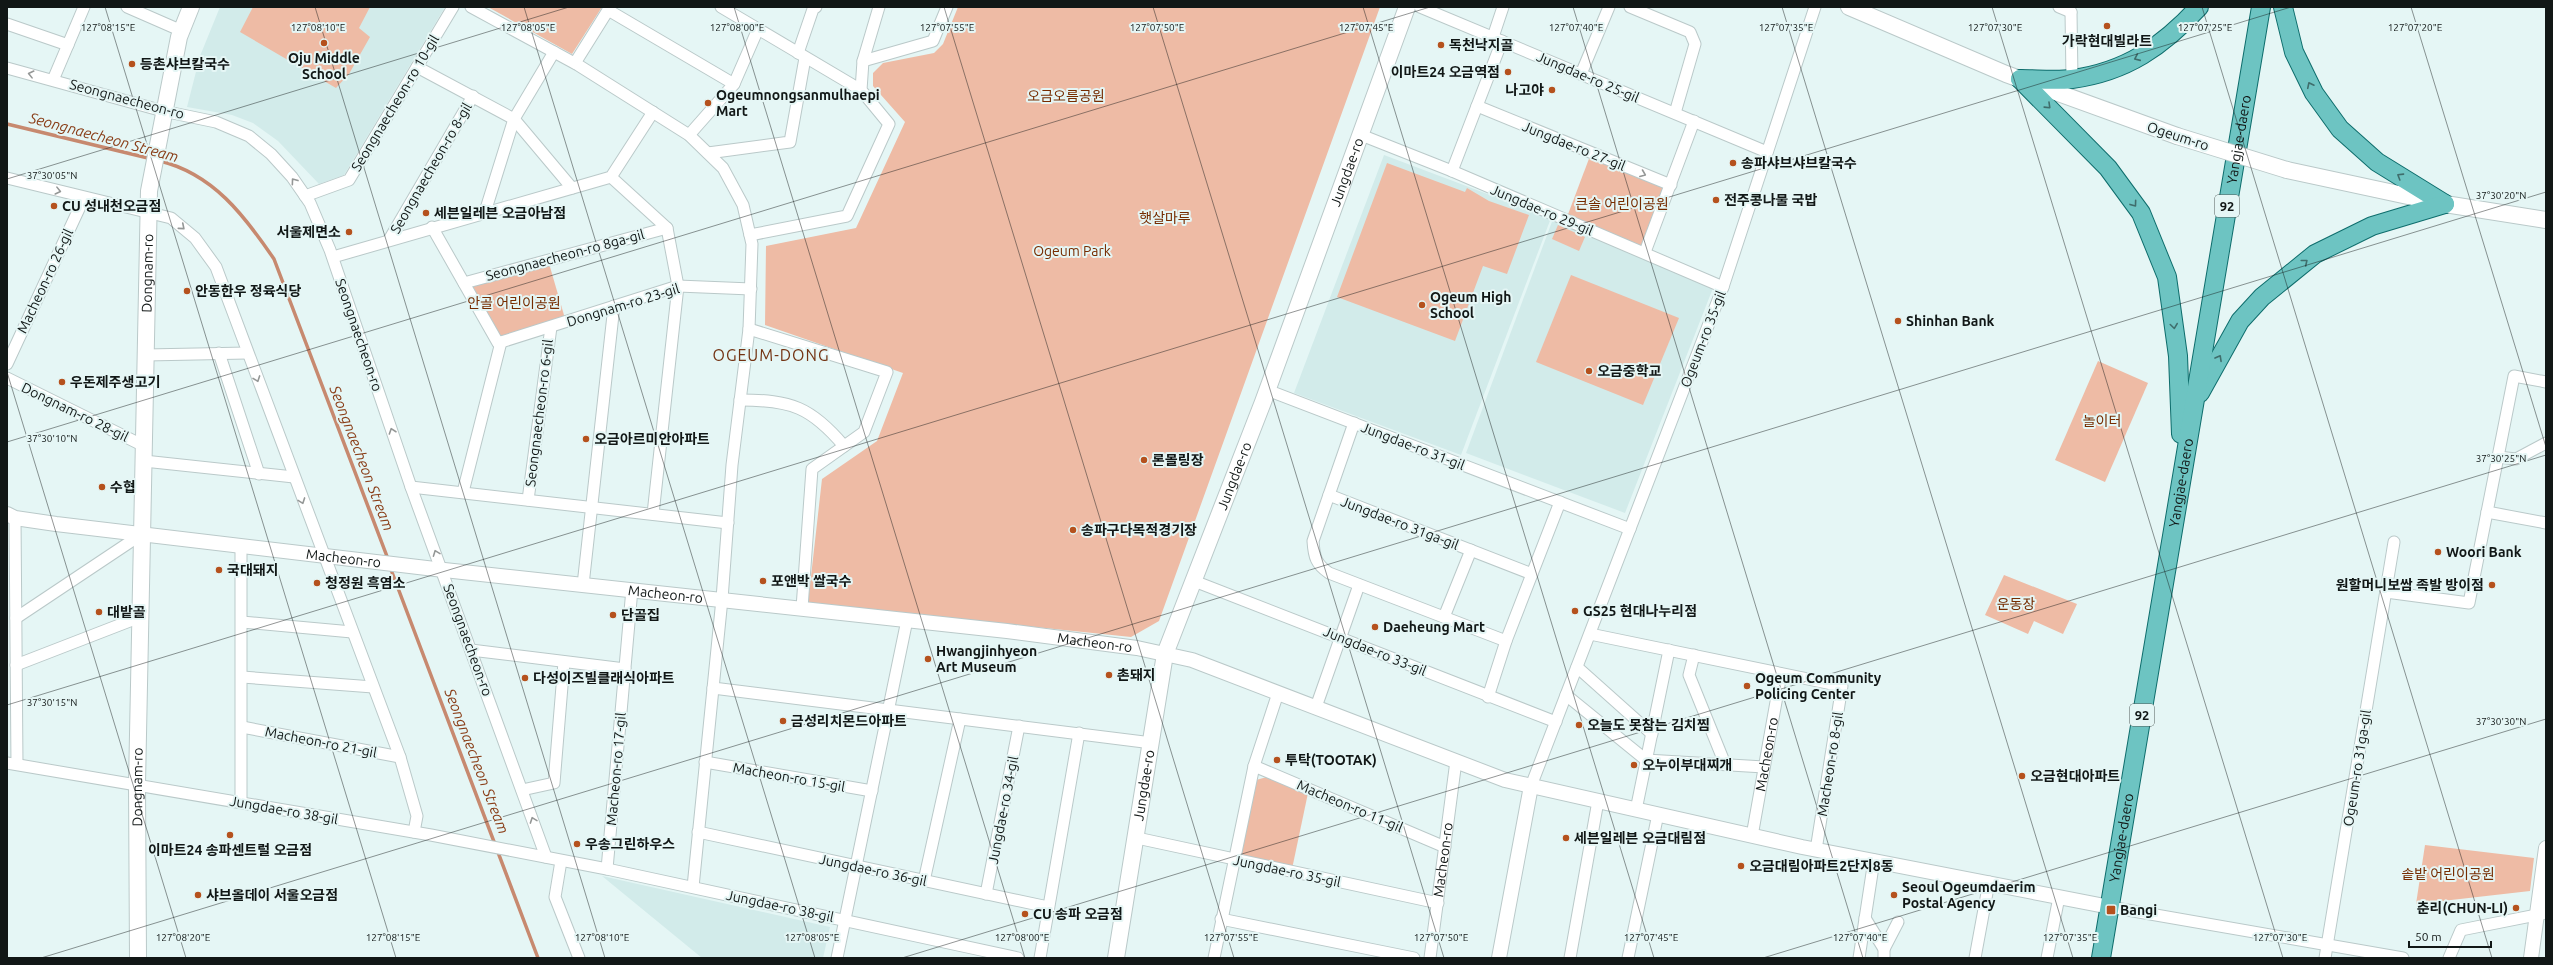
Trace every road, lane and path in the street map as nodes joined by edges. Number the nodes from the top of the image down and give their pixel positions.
1 (84, 7) edge
2 (127, 7) edge
3 (191, 7) edge
4 (453, 7) edge
5 (472, 7) edge
6 (721, 7) edge
7 (816, 7) edge
8 (879, 7) edge
9 (947, 7) edge
10 (1407, 7) edge
11 (1420, 7) edge
12 (1503, 7) edge
13 (1609, 7) edge
14 (1630, 7) edge
15 (1815, 7) edge
16 (1849, 7) edge
17 (2059, 7) edge
18 (2199, 7) edge
19 (2261, 7) edge
20 (2283, 7) edge
21 (609, 9) edge
22 (2074, 10) edge
23 (7, 24) edge
24 (758, 29) junction
25 (182, 30) junction
26 (1497, 39) junction
27 (68, 45) junction
28 (554, 52) junction
29 (801, 55) junction
30 (863, 61) junction
31 (575, 63) junction
32 (417, 67) junction
33 (7, 68) edge
34 (1581, 74) junction
35 (2020, 79) junction
36 (2072, 79) junction
37 (53, 80) junction
38 (734, 84) junction
39 (862, 90) junction
40 (473, 96) junction
41 (1477, 106) junction
42 (163, 111) junction
43 (653, 112) junction
44 (1675, 113) junction
45 (514, 119) junction
46 (1694, 121) junction
47 (688, 135) junction
48 (1361, 135) junction
49 (1767, 152) junction
50 (708, 153) junction
51 (1452, 171) junction
52 (611, 177) junction
53 (7, 178) edge
54 (1671, 185) junction
55 (572, 188) junction
56 (305, 196) junction
57 (84, 198) junction
58 (2445, 204) junction
59 (485, 212) junction
60 (149, 214) junction
61 (2546, 220) edge
62 (432, 227) junction
63 (667, 228) junction
64 (750, 235) junction
65 (389, 240) junction
66 (1644, 252) junction
67 (333, 257) junction
68 (464, 283) junction
69 (678, 286) junction
70 (1723, 288) junction
71 (751, 289) junction
72 (614, 306) junction
73 (551, 327) junction
74 (749, 329) junction
75 (500, 343) junction
76 (220, 353) junction
77 (247, 353) junction
78 (146, 355) junction
79 (7, 364) edge
80 (7, 378) edge
81 (2546, 382) edge
82 (1267, 390) junction
83 (740, 400) junction
84 (2194, 404) junction
85 (1354, 423) junction
86 (2546, 444) edge
87 (844, 446) junction
88 (144, 454) junction
89 (2498, 457) junction
90 (2183, 472) junction
91 (259, 474) junction
92 (294, 478) junction
93 (411, 487) junction
94 (463, 492) junction
95 (1329, 495) junction
96 (528, 500) junction
97 (1560, 502) junction
98 (593, 507) junction
99 (2487, 512) junction
100 (653, 514) junction
101 (11, 516) edge
102 (728, 523) junction
103 (2546, 523) edge
104 (1630, 529) junction
105 (142, 534) junction
106 (2394, 542) dead end
107 (241, 546) junction
108 (1471, 550) junction
109 (323, 556) junction
110 (439, 570) junction
111 (1532, 574) junction
112 (1194, 581) junction
113 (583, 585) junction
114 (1359, 585) junction
115 (632, 589) junction
116 (2386, 592) junction
117 (722, 599) junction
118 (802, 608) junction
119 (140, 617) junction
120 (1444, 617) junction
121 (16, 618) junction
122 (907, 620) junction
123 (242, 622) junction
124 (352, 632) junction
125 (1590, 634) junction
126 (1341, 637) junction
127 (1506, 641) junction
128 (471, 650) junction
129 (1669, 650) junction
130 (1165, 654) junction
131 (1694, 655) junction
132 (564, 662) junction
133 (16, 665) junction
134 (1577, 667) junction
135 (625, 669) junction
136 (1781, 674) junction
137 (242, 677) junction
138 (373, 687) junction
139 (713, 688) junction
140 (1278, 693) junction
141 (1566, 695) junction
142 (1488, 697) junction
143 (1316, 708) junction
144 (888, 710) junction
145 (960, 719) junction
146 (1556, 722) junction
147 (1019, 726) junction
148 (242, 727) junction
149 (12, 731) edge
150 (1079, 733) junction
151 (1652, 734) junction
152 (1152, 743) junction
153 (400, 757) junction
154 (1646, 760) junction
155 (1456, 761) junction
156 (705, 762) junction
157 (12, 764) edge
158 (1725, 764) junction
159 (1254, 766) junction
160 (1764, 767) junction
161 (137, 784) junction
162 (1531, 786) junction
163 (522, 790) junction
164 (872, 791) junction
165 (1598, 801) junction
166 (241, 802) junction
167 (1636, 810) junction
168 (1658, 814) junction
169 (414, 832) junction
170 (698, 832) junction
171 (1752, 836) junction
172 (1136, 838) junction
173 (1445, 846) junction
174 (2546, 848) edge
175 (1816, 850) junction
176 (544, 857) junction
177 (1234, 860) junction
178 (1874, 860) junction
179 (561, 861) junction
180 (856, 866) junction
181 (607, 868) junction
182 (924, 881) junction
183 (1989, 882) junction
184 (693, 887) junction
185 (986, 894) junction
186 (2059, 897) junction
187 (1438, 903) junction
188 (1048, 907) junction
189 (2110, 907) junction
190 (2542, 914) edge
191 (1865, 918) junction
192 (1221, 919) junction
193 (845, 920) junction
194 (1898, 922) dead end
195 (2328, 945) junction
196 (1884, 954) edge
197 (138, 958) edge
198 (579, 958) edge
199 (837, 958) edge
200 (1018, 958) edge
201 (1040, 958) edge
202 (1116, 958) edge
203 (1214, 958) edge
204 (1414, 958) edge
205 (1430, 958) edge
206 (1499, 958) edge
207 (1570, 958) edge
208 (1628, 958) edge
209 (1859, 958) edge
210 (1975, 958) edge
211 (2047, 958) edge
212 (2101, 958) edge
213 (2325, 958) edge
214 (2403, 958) edge
215 (2449, 958) edge
216 (2531, 958) edge

1 - 27 street
2 - 25 street
3 - 25 main road
4 - 32 street, Seongnaecheon-ro 10-gil
5 - 28 street
6 - 24 street
7 - 29 street
8 - 30 street
9 - 30 street
10 - 48 main road, Jungdae-ro
11 - 26 street, Jungdae-ro 25-gil
12 - 26 street
13 - 34 street
14 - 44 street
15 - 49 street, Ogeum-ro 35-gil
16 - 35 main road, Ogeum-ro
17 - 22 street
18 -> 36 main road
19 - 84 main road, Yangjae-daero / 92
58 -> 20 main road
21 - 31 street
21 - 38 street
22 - 36 street
23 - 27 street
24 - 29 street
24 - 38 street
25 - 42 main road
26 - 34 street, Jungdae-ro 25-gil
26 - 41 street
27 - 37 street
28 - 31 street
28 - 45 street
29 - 39 street
29 - 50 street
30 - 39 street
31 - 43 street
32 - 40 street, Seongnaecheon-ro 8-gil
32 - 56 street, Seongnaecheon-ro 10-gil
37 -> 33 street, Seongnaecheon-ro
34 - 44 street, Jungdae-ro 25-gil
35 - 36 main road
35 - 58 main road, Ogeum-ro, bridge
35 -> 90 main road
37 - 42 street, Seongnaecheon-ro
38 - 47 street
39 - 64 street
40 - 45 street, Seongnaecheon-ro 8-gil
40 - 65 street, Seongnaecheon-ro 8-gil
41 - 51 street
41 -> 54 street, Jungdae-ro 27-gil
56 -> 42 street, Seongnaecheon-ro
42 - 60 main road, Dongnam-ro
43 - 47 street
43 - 52 street
44 - 46 street, Jungdae-ro 25-gil
45 - 55 street, Seongnaecheon-ro 8-gil
45 - 59 street
46 - 49 street, Jungdae-ro 25-gil
46 - 54 street
47 - 50 street
48 - 51 street, Jungdae-ro 29-gil
48 - 82 main road, Jungdae-ro
49 - 70 street, Ogeum-ro 35-gil
50 - 64 street
51 - 66 street, Jungdae-ro 29-gil
52 - 55 street, Seongnaecheon-ro 8-gil
52 - 63 street, Seongnaecheon-ro 8ga-gil
53 -> 57 street
54 - 66 street
55 - 59 street, Seongnaecheon-ro 8-gil
56 - 67 street, Seongnaecheon-ro
57 - 60 street
57 - 79 street, Macheon-ro 26-gil
58 - 61 main road, Ogeum-ro
84 -> 58 main road
59 - 62 street, Seongnaecheon-ro 8-gil
60 -> 77 street
60 - 78 main road, Dongnam-ro
62 - 65 street, Seongnaecheon-ro 8-gil
62 - 68 street
63 - 68 street, Seongnaecheon-ro 8ga-gil
63 - 69 street
64 - 71 street
65 - 67 street, Seongnaecheon-ro 8-gil
66 - 70 street, Jungdae-ro 29-gil
93 -> 67 street, Seongnaecheon-ro
68 - 75 street
69 - 71 street, Dongnam-ro 23-gil
69 - 72 street, Dongnam-ro 23-gil
69 - 100 street
70 - 104 street, Ogeum-ro 35-gil
71 - 74 street
72 - 73 street, Dongnam-ro 23-gil
72 - 98 street
73 - 75 street, Dongnam-ro 23-gil
73 - 96 street, Seongnaecheon-ro 6-gil
74 - 83 street
74 - 87 street
75 - 94 street
76 - 77 street
76 - 78 street
76 - 91 street
77 -> 92 street
78 - 88 main road, Dongnam-ro
80 - 88 street, Dongnam-ro 28-gil
81 - 89 street
82 - 85 street, Jungdae-ro 31-gil
82 - 112 main road, Jungdae-ro
83 - 87 street
83 - 102 street
84 - 90 main road, Yangjae-daero / 92
85 - 95 street, Jungdae-ro 31ga-gil
85 - 97 street, Jungdae-ro 31-gil
86 - 89 street
87 - 118 street
88 - 91 street
88 - 105 main road, Dongnam-ro
89 - 99 street
90 - 189 main road, Yangjae-daero / 92
91 - 92 street
92 -> 109 street
93 - 94 street, Seongnaecheon-ro 6-gil
110 -> 93 street, Seongnaecheon-ro
94 - 96 street, Seongnaecheon-ro 6-gil
95 - 108 street, Jungdae-ro 31ga-gil
95 - 114 street, Jungdae-ro 31ga-gil
96 - 98 street, Seongnaecheon-ro 6-gil
97 - 104 street, Jungdae-ro 31-gil
97 - 111 street
98 - 100 street, Seongnaecheon-ro 6-gil
98 - 113 street
99 - 103 street
99 - 116 street
100 - 102 street, Seongnaecheon-ro 6-gil
101 - 105 street, Macheon-ro
101 - 121 street
102 - 117 street
104 - 125 street, Ogeum-ro 35-gil
105 - 107 street, Macheon-ro
105 - 119 main road, Dongnam-ro
105 - 121 street
106 - 116 street, Ogeum-ro 31ga-gil
107 - 109 street, Macheon-ro
107 - 123 street
108 - 111 street, Jungdae-ro 31ga-gil
108 - 120 street, Jungdae-ro 31ga-gil
109 - 110 street, Macheon-ro
109 - 124 street
110 - 113 street, Macheon-ro
110 - 128 street, Seongnaecheon-ro
111 - 127 street
112 - 126 street, Jungdae-ro 33-gil
112 - 130 main road, Jungdae-ro
113 - 115 street, Macheon-ro
114 - 120 street, Jungdae-ro 31ga-gil
114 - 126 street
115 - 117 street, Macheon-ro
115 - 135 street, Macheon-ro 17-gil
116 - 195 street, Ogeum-ro 31ga-gil
117 - 118 street, Macheon-ro
117 - 139 street
118 - 122 street, Macheon-ro
119 - 133 street
119 - 161 main road, Dongnam-ro
120 - 127 street, Jungdae-ro 31ga-gil
121 - 133 street
122 - 130 street, Macheon-ro
122 - 144 street
123 - 124 street
123 - 137 street
124 - 138 street
125 - 129 street, Macheon-ro 8-gil
125 - 134 street, Ogeum-ro 35-gil
126 - 142 street, Jungdae-ro 33-gil
126 - 143 street
127 - 142 street
128 - 132 street
128 - 163 street, Seongnaecheon-ro
129 - 131 street, Macheon-ro 8-gil
129 - 151 street
130 - 140 street, Macheon-ro
130 - 152 main road, Jungdae-ro
131 - 136 street, Macheon-ro 8-gil
131 - 158 street
132 - 135 street
132 - 163 street
133 - 149 street
134 - 141 street, Ogeum-ro 35-gil
134 - 151 street
135 - 181 street, Macheon-ro 17-gil
136 - 160 street, Macheon-ro
136 - 175 street, Macheon-ro 8-gil
137 - 138 street
137 - 148 street
138 - 153 street
139 - 144 street
139 - 156 street
140 - 143 street, Macheon-ro
140 - 159 street
141 - 146 street, Ogeum-ro 35-gil
141 - 154 street
142 - 146 street, Jungdae-ro 33-gil
143 - 155 street, Macheon-ro
144 - 145 street
144 - 164 street
145 - 147 street
145 - 182 street
146 - 162 street, Ogeum-ro 35-gil
147 - 150 street
147 - 185 street, Jungdae-ro 34-gil
148 - 153 street, Macheon-ro 21-gil
148 - 166 street
149 - 157 street
150 - 152 street
150 - 188 street
151 - 154 street
152 - 172 main road, Jungdae-ro
153 - 169 street
154 - 158 street
154 - 167 street
155 - 162 street, Macheon-ro
155 - 173 street, Macheon-ro
156 - 164 street, Macheon-ro 15-gil
156 - 170 street
157 - 161 street, Jungdae-ro 38-gil
158 - 160 street
159 - 173 street, Macheon-ro 11-gil
159 - 177 street
160 - 171 street, Macheon-ro
161 - 166 street, Jungdae-ro 38-gil
161 - 197 main road, Dongnam-ro
162 - 165 street, Macheon-ro
162 - 206 street
176 -> 163 street, Seongnaecheon-ro
164 - 180 street
165 - 167 street, Macheon-ro
165 - 207 street
166 - 169 street, Jungdae-ro 38-gil
167 - 168 street, Macheon-ro
168 - 171 street, Macheon-ro
168 - 208 street
169 - 176 street, Jungdae-ro 38-gil
170 - 180 street, Jungdae-ro 36-gil
170 - 184 street
171 - 175 street, Macheon-ro
172 - 177 street, Jungdae-ro 35-gil
172 - 202 main road, Jungdae-ro
173 - 187 street, Macheon-ro
174 - 190 street
175 - 178 street, Macheon-ro
176 - 179 street, Jungdae-ro 38-gil
177 - 187 street, Jungdae-ro 35-gil
177 - 192 street
178 - 183 street, Macheon-ro
178 - 191 street
179 - 181 street, Jungdae-ro 38-gil
179 - 198 street
180 - 182 street, Jungdae-ro 36-gil
180 - 193 street
181 - 184 street, Jungdae-ro 38-gil
182 - 185 street, Jungdae-ro 36-gil
183 - 186 street, Macheon-ro
183 - 210 street
184 - 193 street, Jungdae-ro 38-gil
185 - 188 street, Jungdae-ro 36-gil
186 - 189 street, Macheon-ro
186 - 211 street
187 - 205 street, Macheon-ro
188 - 201 street
189 - 195 street, Macheon-ro
189 - 212 main road, Yangjae-daero / 92
190 - 215 street
190 - 216 street
191 - 196 street
191 - 209 street
192 - 203 street
192 - 204 street
193 - 199 street
193 - 200 street, Jungdae-ro 38-gil
194 - 196 street
195 - 213 street, Ogeum-ro 31ga-gil
195 - 214 street, Macheon-ro

